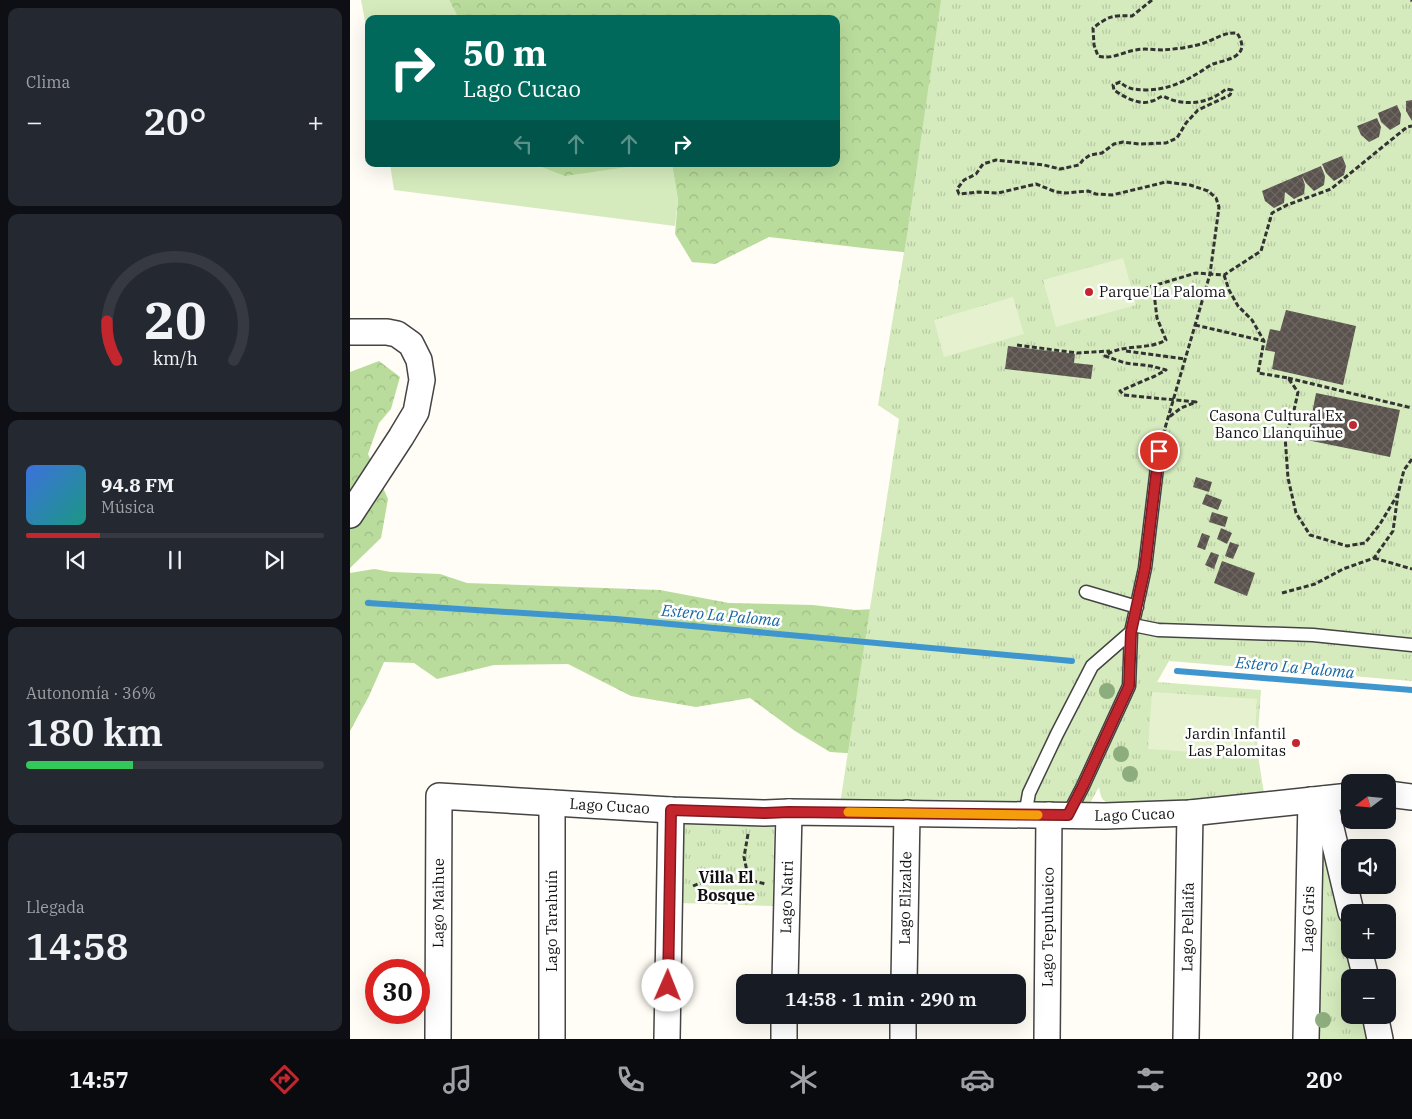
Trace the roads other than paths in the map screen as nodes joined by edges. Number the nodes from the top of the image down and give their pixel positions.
1 (350, 332) edge
2 (1159, 451) dead end
3 (350, 515) edge
4 (1086, 592) dead end
5 (1137, 607) junction
6 (1132, 629) junction
7 (1412, 646) edge
8 (1396, 795) edge
9 (439, 796) joint
10 (1412, 796) edge
11 (1341, 797) edge
12 (1317, 799) junction
13 (552, 803) junction
14 (671, 810) junction
15 (777, 812) junction
16 (907, 813) junction
17 (1190, 814) junction
18 (1048, 815) junction
19 (1349, 904) edge
20 (786, 974) edge
21 (904, 974) edge
22 (784, 1024) edge
23 (903, 1024) edge
24 (1377, 1024) edge
25 (438, 1039) edge
26 (552, 1039) edge
27 (667, 1039) edge
28 (784, 1039) edge
29 (903, 1039) edge
30 (1047, 1039) edge
31 (1186, 1039) edge
32 (1306, 1039) edge
33 (1380, 1039) edge

1 - 3 street
2 - 5 lane
4 - 5 lane
5 - 6 lane
6 - 7 lane
6 - 18 lane
6 - 18 lane
8 - 10 street
9 - 13 street, Lago Cucao
9 - 25 street, Lago Maihue
11 - 12 street, Lago Cucao
12 - 17 street, Lago Cucao
12 - 19 street
12 - 32 street, Lago Gris
13 - 14 street, Lago Cucao
13 - 26 street, Lago Tarahuín
14 - 15 street, Lago Cucao
14 - 27 street
15 - 16 street, Lago Cucao
15 - 20 street, Lago Natri
16 - 18 street, Lago Cucao
16 - 21 street, Lago Elizalde
17 - 18 street, Lago Cucao
17 - 31 street, Lago Pellaifa
18 - 30 street, Lago Tepuhueico
22 - 28 street
23 - 29 street
24 - 33 street

